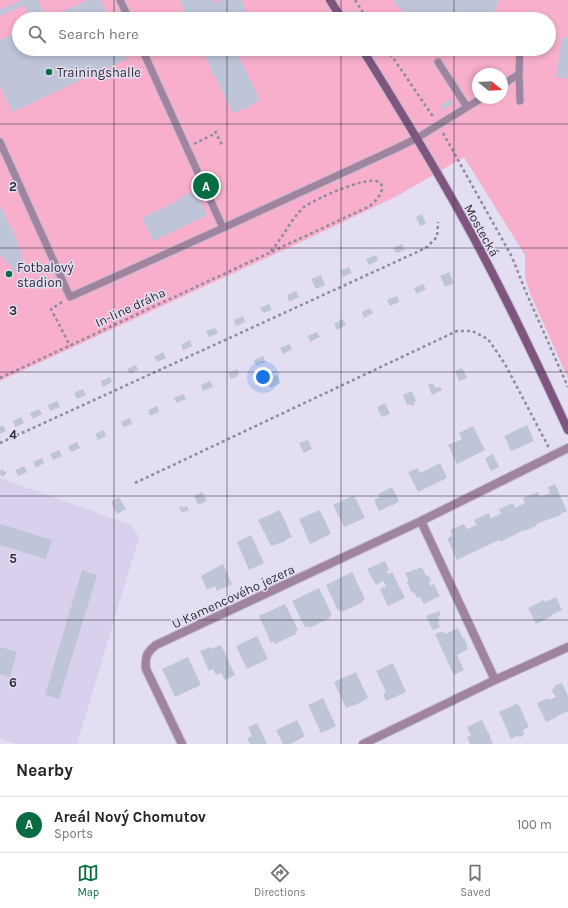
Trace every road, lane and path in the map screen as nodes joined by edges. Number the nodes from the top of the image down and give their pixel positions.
1 (120, 0) edge
2 (330, 0) edge
3 (355, 0) edge
4 (126, 12) edge
5 (338, 12) edge
6 (363, 12) edge
7 (145, 56) edge
8 (366, 56) edge
9 (392, 56) edge
10 (520, 56) edge
11 (438, 62) dead end
12 (519, 74) junction
13 (508, 81) edge
14 (520, 101) dead end
15 (472, 104) edge
16 (467, 107) junction
17 (438, 125) junction
18 (417, 138) junction
19 (0, 142) edge
20 (222, 145) dead end
21 (186, 148) junction
22 (438, 222) dead end
23 (223, 228) junction
24 (269, 253) junction
25 (70, 297) junction
26 (70, 346) junction
27 (0, 378) edge
28 (568, 387) edge
29 (568, 430) edge
30 (0, 443) edge
31 (568, 448) edge
32 (553, 456) junction
33 (135, 483) dead end
34 (421, 521) junction
35 (568, 647) edge
36 (495, 680) junction
37 (182, 744) edge
38 (363, 744) edge

1 - 4 lane
2 - 5 street
3 - 6 path
7 - 21 lane
8 - 18 street, Mostecká
9 - 17 path
10 - 12 lane
11 - 16 lane
12 - 13 lane
12 - 14 lane
15 - 16 lane
16 - 17 lane
17 - 18 lane
17 - 28 path
18 - 23 lane
18 - 29 street, Mostecká
19 - 25 lane
20 - 21 path
21 - 23 lane
22 - 30 path
23 - 25 lane
24 - 24 path, In-line dráha
24 - 26 path, In-line dráha
25 - 26 path
26 - 27 path, In-line dráha
31 - 32 street, U Kamencového jezera
32 - 33 path
32 - 34 street, U Kamencového jezera
34 - 36 street
34 - 37 street, U Kamencového jezera
35 - 36 street
36 - 38 street

